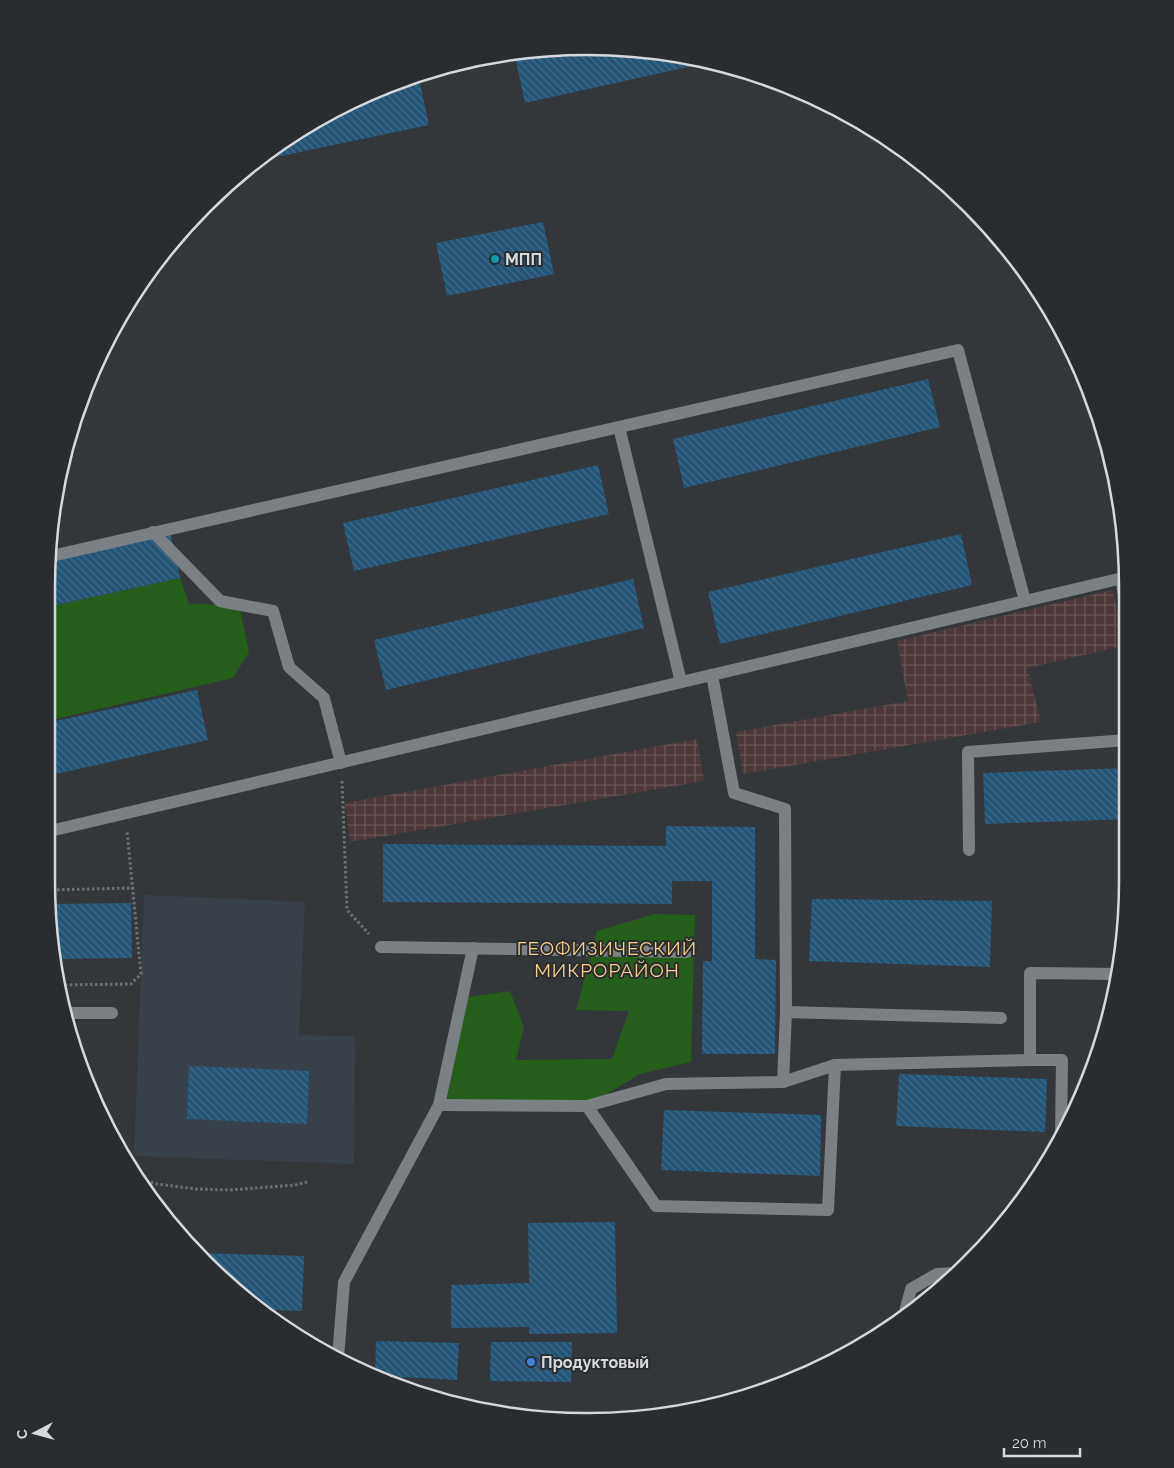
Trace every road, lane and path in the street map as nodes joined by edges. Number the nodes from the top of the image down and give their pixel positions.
1 (619, 427) junction
2 (153, 532) junction
3 (56, 554) edge
4 (1119, 578) edge
5 (1025, 600) junction
6 (712, 675) junction
7 (681, 682) junction
8 (1119, 741) edge
9 (341, 762) junction
10 (125, 814) junction
11 (55, 830) edge
12 (969, 850) dead end
13 (133, 888) junction
14 (55, 890) edge
15 (381, 947) joint
16 (473, 948) junction
17 (688, 952) dead end
18 (1111, 974) edge
19 (65, 985) edge
20 (786, 1012) junction
21 (112, 1013) dead end
22 (72, 1014) edge
23 (1001, 1018) dead end
24 (1030, 1060) junction
25 (835, 1065) junction
26 (783, 1082) junction
27 (439, 1105) junction
28 (586, 1106) junction
29 (1061, 1121) edge
30 (148, 1182) edge
31 (307, 1182) dead end
32 (946, 1274) edge
33 (907, 1306) edge
34 (339, 1351) edge

1 - 2 street
1 - 5 street
1 - 7 street
2 - 3 street
2 - 9 street
4 - 5 street
5 - 6 street
6 - 7 street
6 - 20 street
7 - 9 street
8 - 12 street
9 - 10 street
9 - 15 path
10 - 11 street
10 - 13 path
13 - 14 path
13 - 19 path
15 - 16 street
16 - 17 street
16 - 27 street
18 - 24 street
20 - 23 street
20 - 26 street
21 - 22 street
24 - 25 street
24 - 29 street
25 - 26 street
25 - 28 street
26 - 28 street
27 - 28 street
27 - 34 street
30 - 31 path
32 - 33 street

